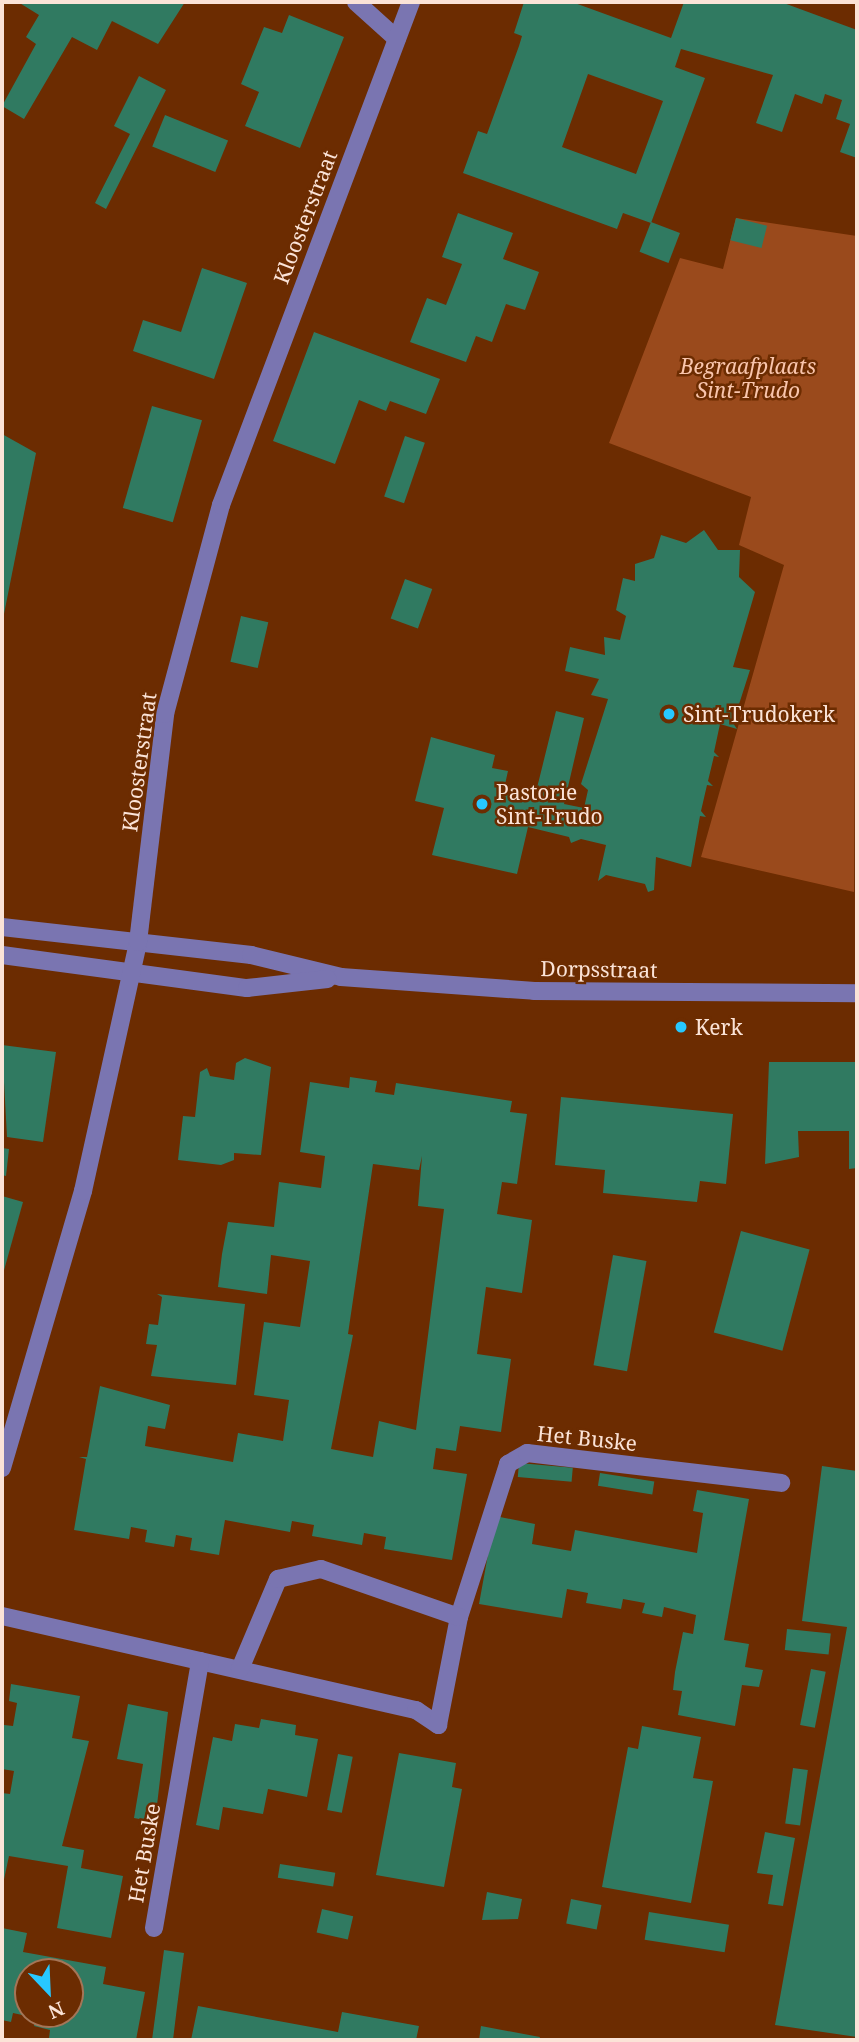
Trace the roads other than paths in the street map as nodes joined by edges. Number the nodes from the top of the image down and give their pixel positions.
1 (356, 2) edge
2 (411, 2) edge
3 (397, 39) junction
4 (2, 927) edge
5 (138, 942) junction
6 (2, 955) edge
7 (131, 972) junction
8 (341, 977) junction
9 (857, 993) edge
10 (2, 1468) edge
11 (781, 1483) dead end
12 (2, 1616) edge
13 (459, 1617) junction
14 (200, 1661) junction
15 (240, 1669) junction
16 (154, 1928) dead end

1 - 3 street
2 - 3 street, Kloosterstraat
3 - 5 street, Kloosterstraat
4 - 5 street, Dorpsstraat
5 - 7 street, Kloosterstraat
5 - 8 street, Dorpsstraat
6 - 7 street, Dorpsstraat
7 - 8 street, Dorpsstraat
7 - 10 street, Kloosterstraat
8 - 9 street, Dorpsstraat
11 - 13 street, Het Buske
12 - 14 street, Het Buske
13 - 15 street
13 - 15 street, Het Buske
14 - 15 street, Het Buske
14 - 16 street, Het Buske

